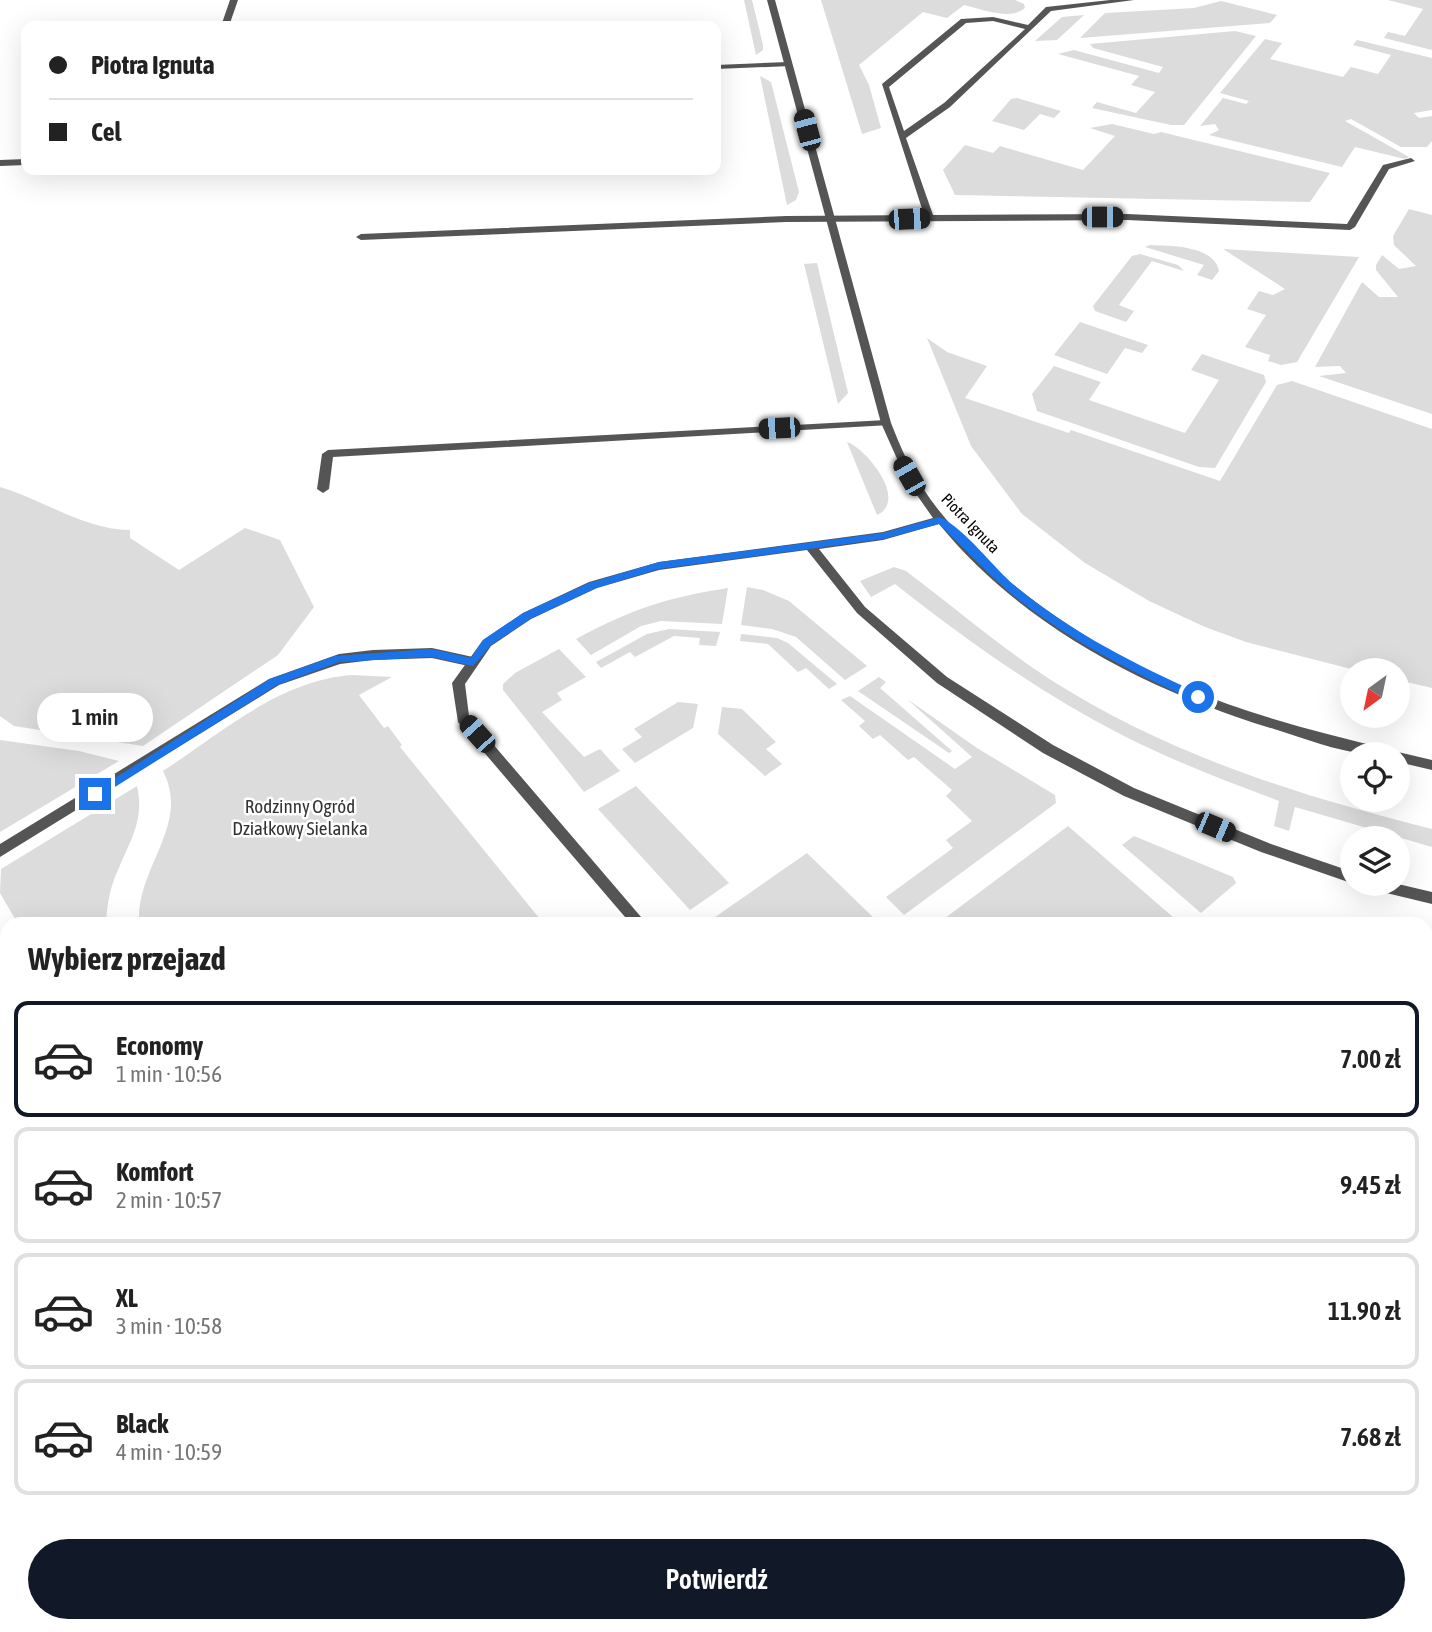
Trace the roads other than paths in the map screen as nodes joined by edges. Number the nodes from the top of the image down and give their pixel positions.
1 (233, 0) edge
2 (771, 0) edge
3 (1130, 0) edge
4 (227, 21) edge
5 (1030, 28) junction
6 (788, 64) junction
7 (721, 67) edge
8 (902, 137) junction
9 (1411, 161) dead end
10 (21, 162) edge
11 (0, 163) edge
12 (829, 218) junction
13 (929, 218) junction
14 (361, 237) dead end
15 (886, 423) junction
16 (323, 489) dead end
17 (940, 520) junction
18 (811, 547) junction
19 (473, 662) junction
20 (1340, 743) edge
21 (1410, 760) edge
22 (1432, 765) edge
23 (0, 852) edge
24 (1340, 874) edge
25 (1410, 893) edge
26 (1432, 898) edge
27 (634, 917) edge

1 - 4 street
2 - 6 street, Piotra Ignuta
3 - 5 street
5 - 8 street
5 - 8 street
6 - 7 street
6 - 12 street, Piotra Ignuta
8 - 13 street
9 - 13 street
10 - 11 street
12 - 13 street
12 - 14 street
12 - 15 street, Piotra Ignuta
15 - 16 street
15 - 17 street, Piotra Ignuta
17 - 18 street
17 - 20 street, Piotra Ignuta
18 - 19 street
18 - 24 street
19 - 23 street
19 - 27 street
21 - 22 street
25 - 26 street

